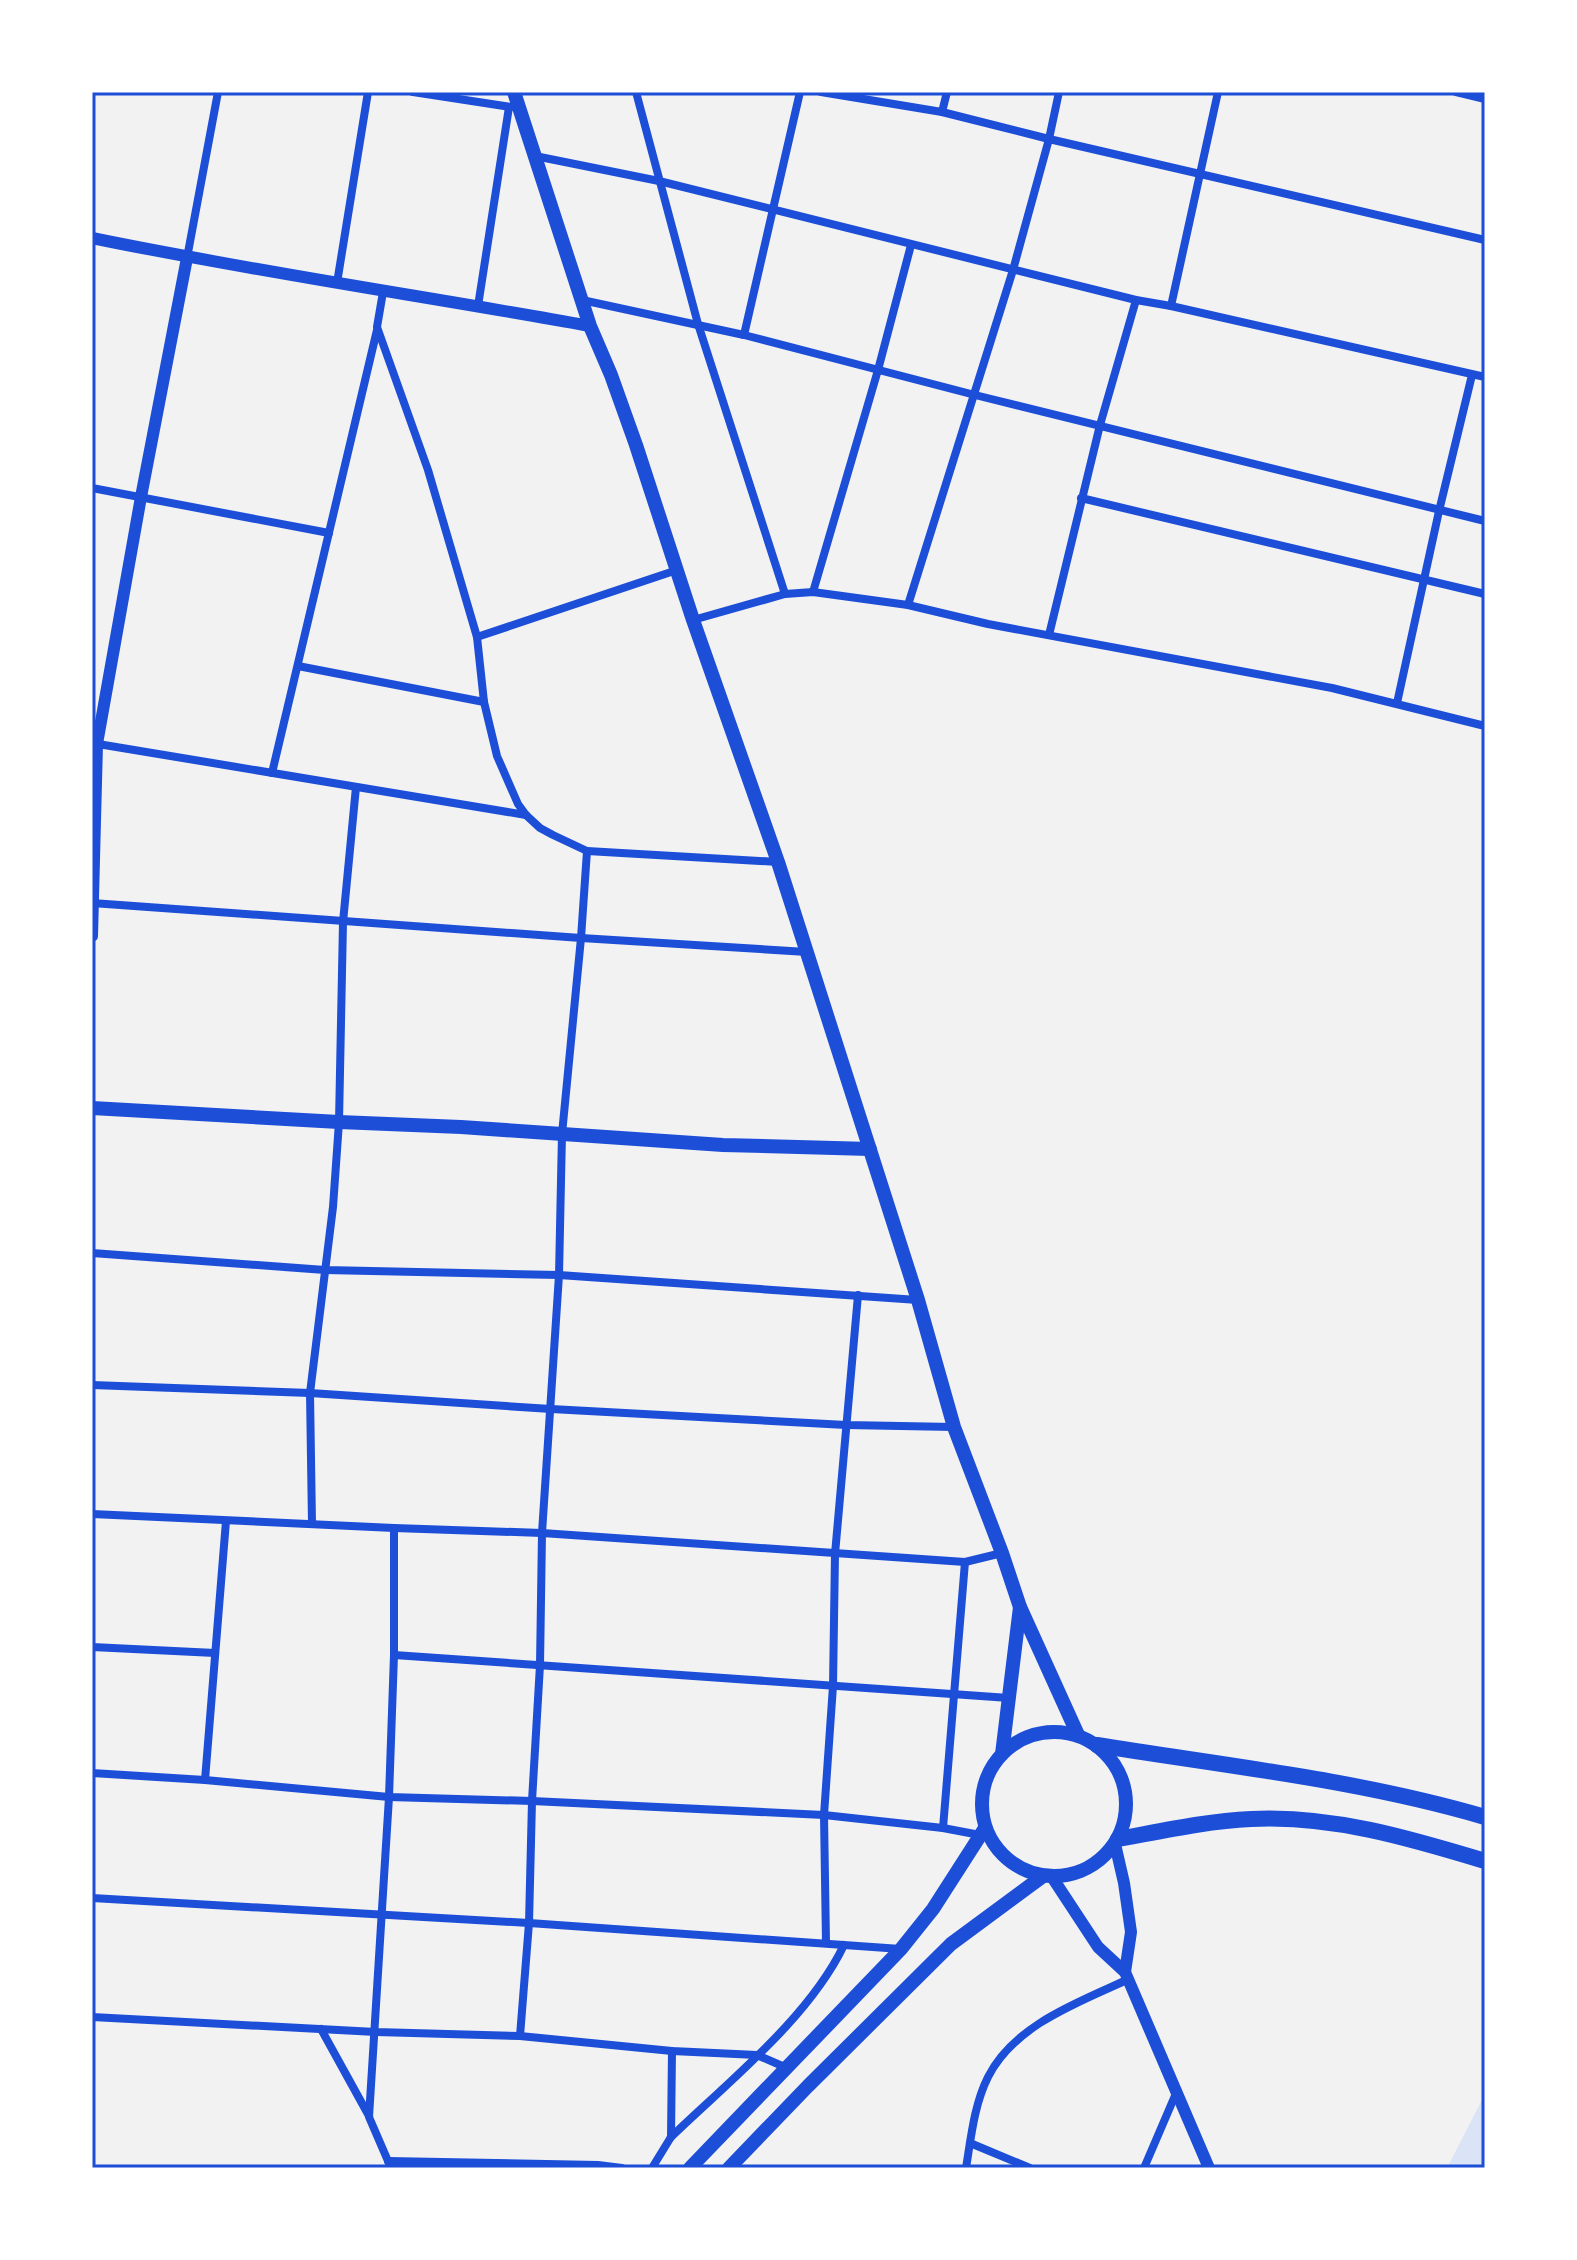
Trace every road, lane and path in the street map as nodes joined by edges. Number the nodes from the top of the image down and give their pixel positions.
1 (218, 92) edge
2 (368, 92) edge
3 (413, 92) edge
4 (636, 92) edge
5 (800, 92) edge
6 (821, 92) edge
7 (947, 92) edge
8 (1059, 92) edge
9 (1218, 92) edge
10 (1456, 92) edge
11 (1485, 99) edge
12 (514, 102) edge
13 (942, 112) junction
14 (1049, 139) junction
15 (535, 156) junction
16 (1199, 174) junction
17 (659, 181) junction
18 (772, 210) junction
19 (92, 238) edge
20 (1485, 240) edge
21 (911, 245) junction
22 (187, 258) junction
23 (1013, 270) junction
24 (337, 283) junction
25 (383, 292) junction
26 (582, 300) junction
27 (1136, 300) junction
28 (478, 306) junction
29 (1171, 306) junction
30 (698, 324) junction
31 (590, 326) junction
32 (377, 327) junction
33 (744, 335) junction
34 (878, 370) junction
35 (1472, 375) junction
36 (1485, 377) edge
37 (975, 395) junction
38 (1100, 425) junction
39 (92, 488) edge
40 (141, 497) junction
41 (1081, 498) junction
42 (1439, 511) junction
43 (1485, 521) edge
44 (329, 533) junction
45 (677, 570) junction
46 (1425, 580) junction
47 (813, 592) junction
48 (785, 594) junction
49 (1485, 594) edge
50 (908, 605) junction
51 (693, 620) junction
52 (1049, 635) junction
53 (477, 637) junction
54 (298, 666) junction
55 (484, 702) junction
56 (1397, 703) junction
57 (1485, 726) edge
58 (94, 743) edge
59 (272, 773) junction
60 (356, 787) junction
61 (526, 815) junction
62 (587, 851) junction
63 (778, 862) junction
64 (93, 903) edge
65 (343, 922) junction
66 (92, 936) edge
67 (581, 938) junction
68 (807, 952) junction
69 (92, 1108) edge
70 (339, 1122) junction
71 (562, 1134) junction
72 (870, 1149) junction
73 (92, 1253) edge
74 (325, 1270) junction
75 (559, 1275) junction
76 (858, 1295) junction
77 (918, 1300) junction
78 (92, 1385) edge
79 (310, 1393) junction
80 (551, 1409) junction
81 (846, 1425) junction
82 (954, 1427) junction
83 (92, 1514) edge
84 (226, 1521) junction
85 (312, 1524) junction
86 (394, 1528) junction
87 (542, 1533) junction
88 (1002, 1553) junction
89 (835, 1554) junction
90 (965, 1562) junction
91 (1020, 1607) junction
92 (92, 1647) edge
93 (215, 1653) junction
94 (394, 1655) junction
95 (540, 1665) junction
96 (833, 1686) junction
97 (953, 1694) junction
98 (1009, 1698) junction
99 (1078, 1735) junction
100 (1097, 1745) junction
101 (1002, 1754) junction
102 (92, 1773) edge
103 (205, 1780) junction
104 (389, 1797) junction
105 (532, 1801) junction
106 (824, 1815) junction
107 (1485, 1817) edge
108 (943, 1828) junction
109 (983, 1832) junction
110 (1116, 1842) junction
111 (1485, 1861) edge
112 (1047, 1877) junction
113 (92, 1898) edge
114 (383, 1916) junction
115 (529, 1923) junction
116 (826, 1943) junction
117 (844, 1945) junction
118 (901, 1949) junction
119 (1127, 1976) junction
120 (92, 2017) edge
121 (321, 2029) junction
122 (376, 2032) junction
123 (520, 2036) junction
124 (672, 2051) junction
125 (757, 2055) junction
126 (787, 2068) junction
127 (1177, 2090) junction
128 (369, 2117) junction
129 (671, 2137) junction
130 (970, 2143) junction
131 (390, 2164) edge
132 (622, 2168) edge
133 (652, 2168) edge
134 (690, 2168) edge
135 (729, 2168) edge
136 (966, 2168) edge
137 (1030, 2168) edge
138 (1144, 2168) edge
139 (1209, 2168) edge

1 - 22 street
2 - 24 street
3 - 12 street
4 - 17 street
5 - 18 street
6 - 13 street
7 - 13 street
8 - 14 street
9 - 16 street
10 - 11 street
12 - 15 main road
12 - 28 street
13 - 14 street
14 - 16 street
14 - 23 street
15 - 17 street
15 - 26 main road
16 - 20 street
16 - 29 street
17 - 18 street
17 - 30 street
18 - 21 street
18 - 33 street
19 - 22 street
21 - 23 street
21 - 34 street
22 - 24 street
22 - 40 street
23 - 27 street
23 - 37 street
24 - 25 street
25 - 28 street
25 - 32 street
26 - 30 street
26 - 31 main road
27 - 29 street
27 - 38 street
28 - 31 street
29 - 35 street
30 - 33 street
30 - 48 street
31 - 45 main road
32 - 44 street
32 - 53 street
33 - 34 street
34 - 37 street
34 - 47 street
35 - 36 street
35 - 42 street
37 - 38 street
37 - 50 street
38 - 41 street
38 - 42 street
39 - 40 street
40 - 44 street
40 - 58 street
41 - 46 street
41 - 52 street
42 - 43 street
42 - 46 street
44 - 54 street
45 - 51 main road
45 - 53 street
46 - 49 street
46 - 56 street
47 - 48 street
47 - 50 street
48 - 51 street
50 - 52 street
51 - 63 main road
52 - 56 street
53 - 55 street
54 - 55 street
54 - 59 street
55 - 61 street
56 - 57 street
58 - 59 street
58 - 64 street
59 - 60 street
60 - 61 street
60 - 65 street
61 - 62 street
62 - 63 street
62 - 67 street
63 - 68 main road
64 - 65 street
64 - 66 street
65 - 67 street
65 - 70 street
67 - 68 street
67 - 71 street
68 - 72 main road
69 - 70 main road
70 - 71 main road
70 - 74 street
71 - 72 main road
71 - 75 street
72 - 77 main road
73 - 74 street
74 - 75 street
74 - 79 street
75 - 76 street
75 - 80 street
76 - 77 street
76 - 81 street
77 - 82 main road
78 - 79 street
79 - 80 street
79 - 85 street
80 - 81 street
80 - 87 street
81 - 82 street
81 - 89 street
82 - 88 main road
83 - 84 street
84 - 85 street
84 - 93 street
85 - 86 street
86 - 87 street
86 - 94 street
87 - 89 street
87 - 95 street
88 - 90 street
88 - 91 main road
89 - 90 street
89 - 96 street
90 - 97 street
91 - 98 main road
91 - 99 main road
92 - 93 street
93 - 103 street
94 - 95 street
94 - 104 street
95 - 96 street
95 - 105 street
96 - 97 street
96 - 106 street
97 - 98 street
97 - 108 street
98 - 101 main road
99 - 100 main road
99 - 101 main road
100 - 107 highway
100 - 110 main road
101 - 109 main road
102 - 103 street
103 - 104 street
104 - 105 street
104 - 114 street
105 - 106 street
105 - 115 street
106 - 108 street
106 - 116 street
108 - 109 street
109 - 112 main road
109 - 118 main road
110 - 111 highway
110 - 112 main road
110 - 119 street
112 - 119 street
112 - 135 main road
113 - 114 street
114 - 115 street
114 - 122 street
115 - 116 street
115 - 123 street
116 - 117 street
117 - 118 street
117 - 125 street
118 - 126 main road
119 - 127 street
119 - 130 street
120 - 121 street
121 - 122 street
121 - 128 street
122 - 123 street
122 - 128 street
123 - 124 street
124 - 125 street
124 - 129 street
125 - 126 street
125 - 129 street
126 - 134 main road
127 - 138 street
127 - 139 street
128 - 131 street
129 - 133 street
130 - 136 street
130 - 137 street
131 - 132 street

